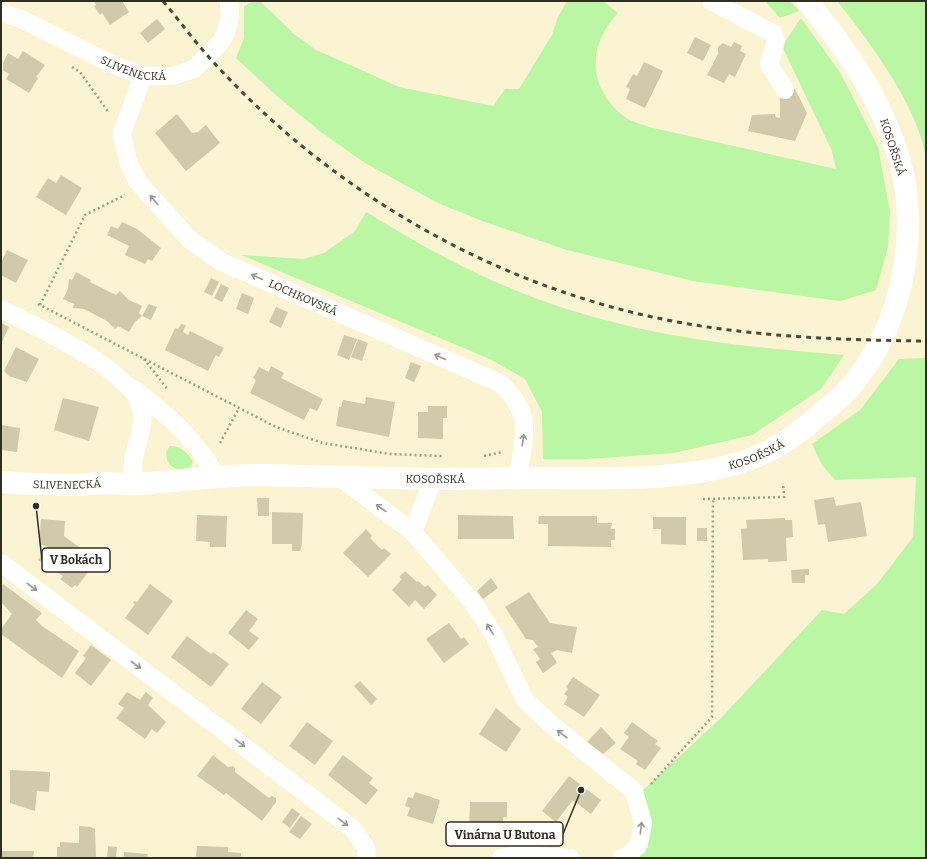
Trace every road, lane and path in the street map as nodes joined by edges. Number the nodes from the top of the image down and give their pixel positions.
1 (229, 1) edge
2 (711, 1) edge
3 (807, 1) edge
4 (1, 12) edge
5 (70, 65) dead end
6 (143, 76) junction
7 (785, 90) dead end
8 (122, 133) junction
9 (138, 182) junction
10 (34, 302) dead end
11 (40, 305) junction
12 (1, 309) edge
13 (144, 358) junction
14 (126, 383) junction
15 (170, 393) dead end
16 (239, 408) junction
17 (220, 443) dead end
18 (522, 448) junction
19 (449, 457) dead end
20 (479, 458) dead end
21 (338, 476) junction
22 (216, 477) junction
23 (518, 478) junction
24 (433, 479) junction
25 (1, 482) edge
26 (783, 482) dead end
27 (134, 485) junction
28 (1, 496) edge
29 (703, 499) dead end
30 (714, 500) junction
31 (413, 532) junction
32 (1, 563) edge
33 (634, 791) junction
34 (367, 858) edge
35 (501, 858) edge
36 (570, 858) edge
37 (622, 858) edge

1 - 6 street, SLIVENECKÁ
2 - 7 street
3 - 23 street, KOSOŘSKÁ
4 - 6 street, SLIVENECKÁ
5 - 8 path
6 - 8 street
8 - 9 street, LOCHKOVSKÁ
9 - 11 path
18 -> 9 street, LOCHKOVSKÁ
10 - 11 path
11 - 13 path
12 - 14 street
13 - 15 path
13 - 16 path
14 - 22 street
14 - 27 street
16 - 17 path
16 - 19 path
18 - 20 path
18 - 23 street, LOCHKOVSKÁ
21 - 22 street, KOSOŘSKÁ
21 - 24 street, KOSOŘSKÁ
31 -> 21 street
22 - 27 street, KOSOŘSKÁ
23 - 24 street, KOSOŘSKÁ
24 - 31 street
25 - 27 street, SLIVENECKÁ
26 - 30 path
27 - 28 street, SLIVENECKÁ
29 - 30 path
30 - 33 path
33 -> 31 street
32 -> 34 street
37 -> 33 street
35 - 36 street

